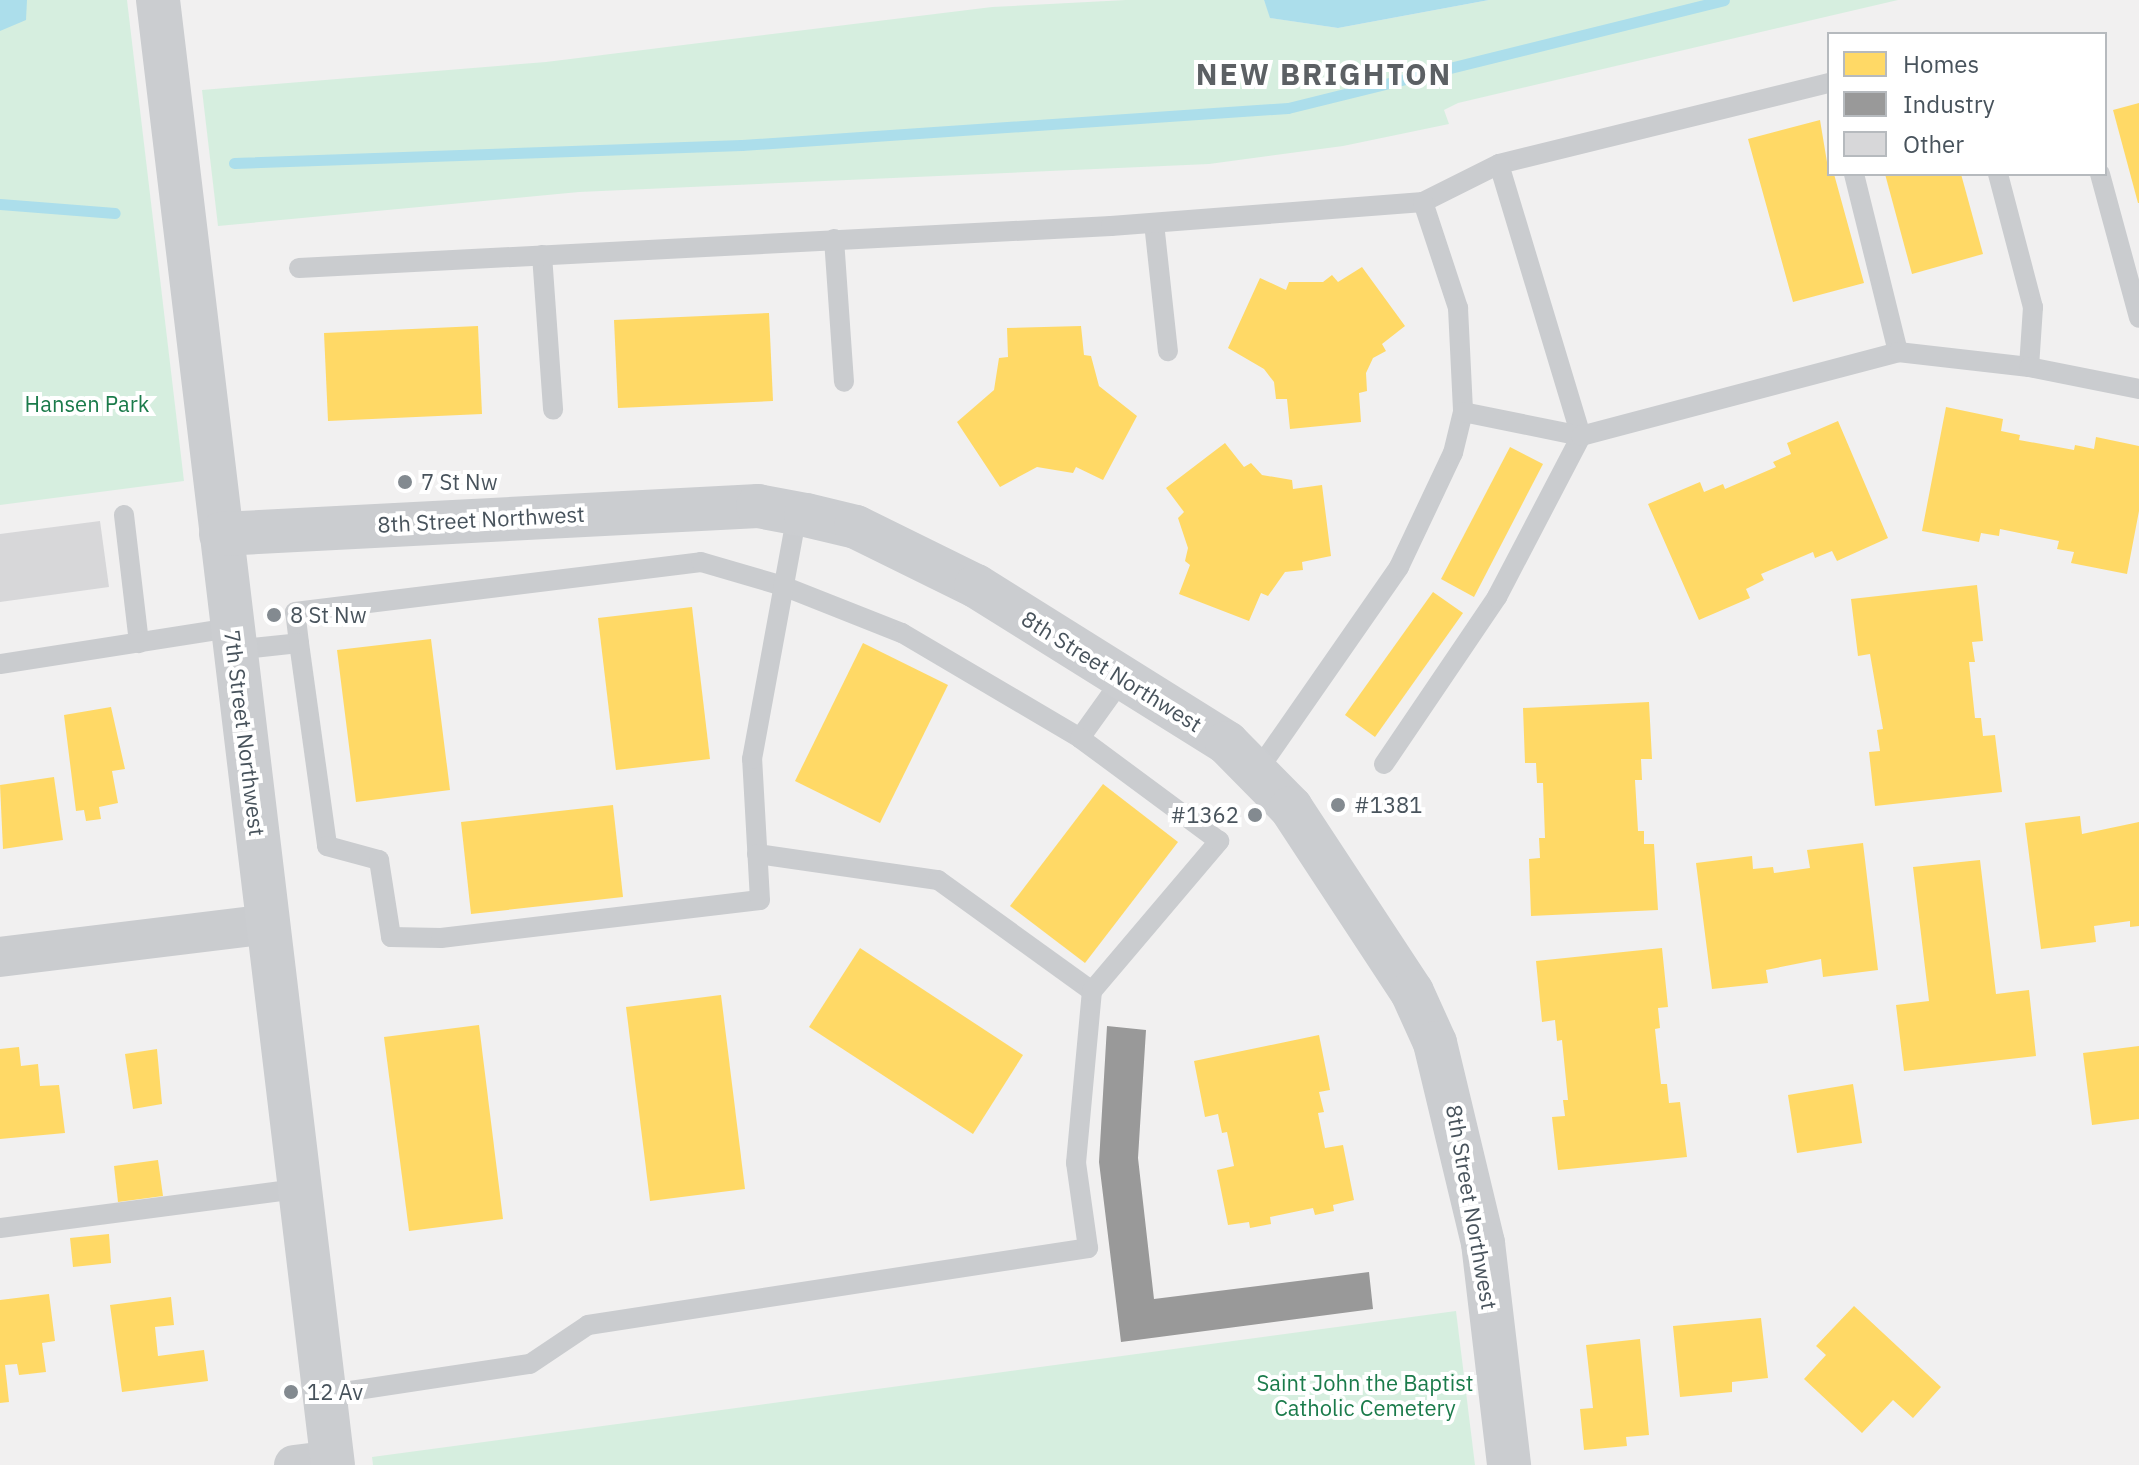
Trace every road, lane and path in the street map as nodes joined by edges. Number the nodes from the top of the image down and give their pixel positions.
1 (158, 0) edge
2 (1827, 83) edge
3 (1499, 164) junction
4 (1854, 176) edge
5 (1999, 176) edge
6 (2101, 176) edge
7 (1423, 202) junction
8 (1154, 223) junction
9 (834, 239) junction
10 (542, 255) junction
11 (299, 268) dead end
12 (2139, 318) edge
13 (1168, 351) dead end
14 (1898, 352) junction
15 (2029, 367) junction
16 (844, 382) dead end
17 (2139, 389) edge
18 (553, 410) dead end
19 (1463, 412) junction
20 (1581, 436) junction
21 (797, 514) junction
22 (124, 515) dead end
23 (221, 534) junction
24 (783, 586) junction
25 (233, 639) junction
26 (139, 643) junction
27 (299, 643) junction
28 (0, 664) edge
29 (1123, 678) junction
30 (1080, 738) junction
31 (1384, 764) dead end
32 (1258, 770) junction
33 (757, 854) junction
34 (268, 924) junction
35 (0, 957) edge
36 (1092, 991) junction
37 (298, 1189) junction
38 (0, 1228) edge
39 (324, 1395) junction
40 (320, 1463) edge
41 (1509, 1465) edge

1 - 23 street, 7th Street Northwest
2 - 3 lane
3 - 7 lane
3 - 20 lane
4 - 14 lane
5 - 15 lane
6 - 12 lane
7 - 8 lane
7 - 19 lane
8 - 9 lane
8 - 13 lane
9 - 10 lane
9 - 16 lane
10 - 11 lane
10 - 18 lane
14 - 15 lane
14 - 20 lane
15 - 17 lane
19 - 20 lane
19 - 32 lane
20 - 31 lane
21 - 23 street, 8th Street Northwest
21 - 24 lane
21 - 29 street, 8th Street Northwest
22 - 26 lane
23 - 25 street, 7th Street Northwest
24 - 27 lane
24 - 30 lane
24 - 33 lane
25 - 26 lane
25 - 27 lane
25 - 34 street, 7th Street Northwest
26 - 28 lane
27 - 33 lane
29 - 30 lane
29 - 32 street, 8th Street Northwest
30 - 36 lane
32 - 41 street, 8th Street Northwest
33 - 36 lane
34 - 35 street
34 - 37 street, 7th Street Northwest
36 - 39 lane
37 - 38 lane
37 - 39 street, 7th Street Northwest
39 - 40 street, 7th Street Northwest

